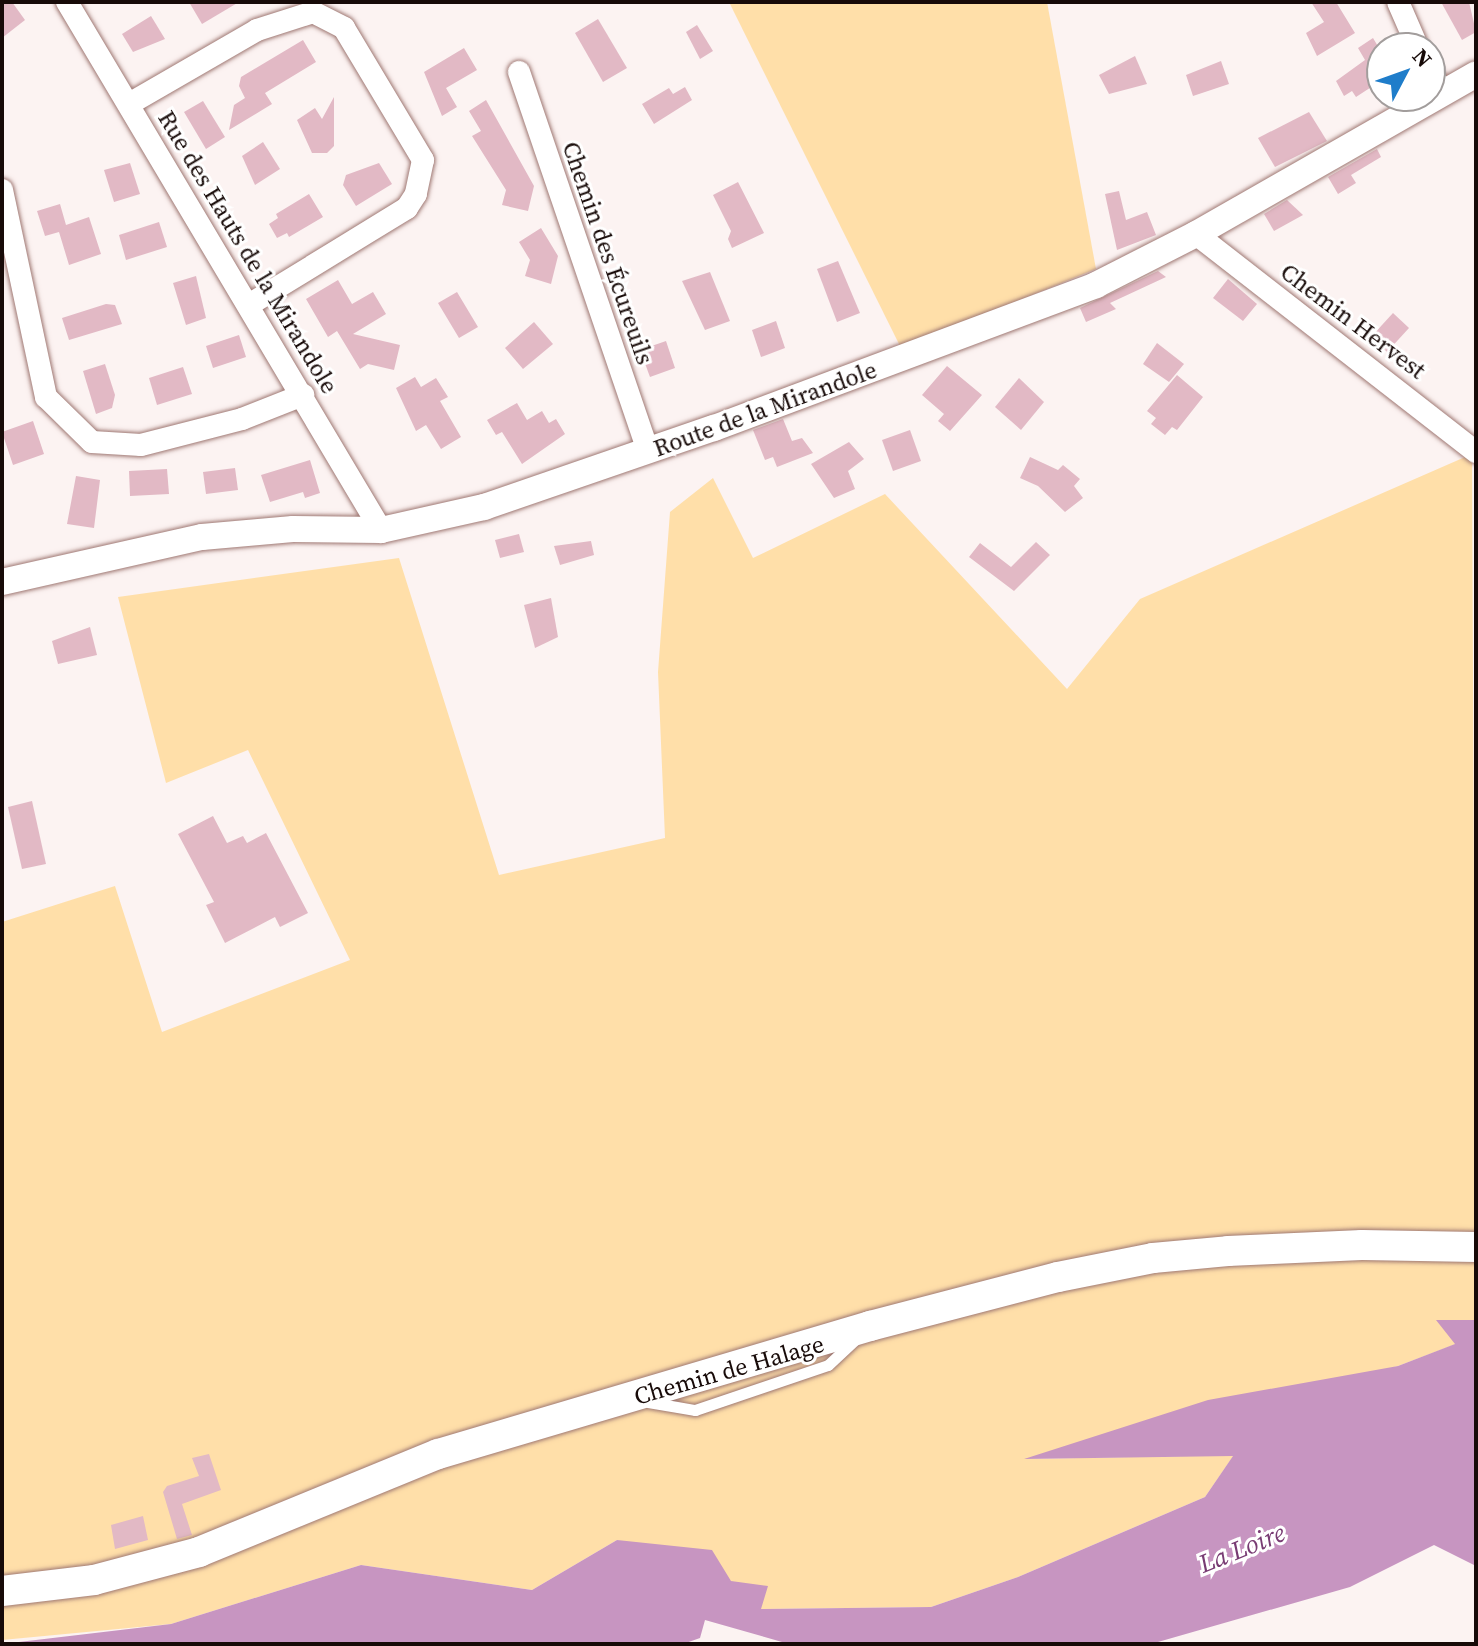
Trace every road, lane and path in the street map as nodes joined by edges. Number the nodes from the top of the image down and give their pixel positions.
1 (67, 2) edge
2 (1398, 2) edge
3 (1411, 32) edge
4 (519, 72) dead end
5 (1476, 74) edge
6 (1446, 79) edge
7 (129, 104) junction
8 (1387, 112) edge
9 (2, 190) edge
10 (1196, 234) junction
11 (249, 305) junction
12 (303, 395) junction
13 (648, 451) junction
14 (1476, 452) edge
15 (381, 530) junction
16 (2, 582) edge
17 (1476, 1247) edge
18 (2, 1591) edge

1 - 7 street, Rue des Hauts de la Mirandole
2 - 3 street
4 - 13 street, Chemin des Écureuils
5 - 6 street, Route de la Mirandole
7 - 11 street, Rue des Hauts de la Mirandole
7 - 11 street
8 - 10 street, Route de la Mirandole
9 - 12 street
10 - 13 street, Route de la Mirandole
10 - 14 street, Chemin Hervest
11 - 12 street, Rue des Hauts de la Mirandole
12 - 15 street, Rue des Hauts de la Mirandole
13 - 15 street, Route de la Mirandole
15 - 16 street, Route de la Mirandole
17 - 18 main road, Chemin de Halage

